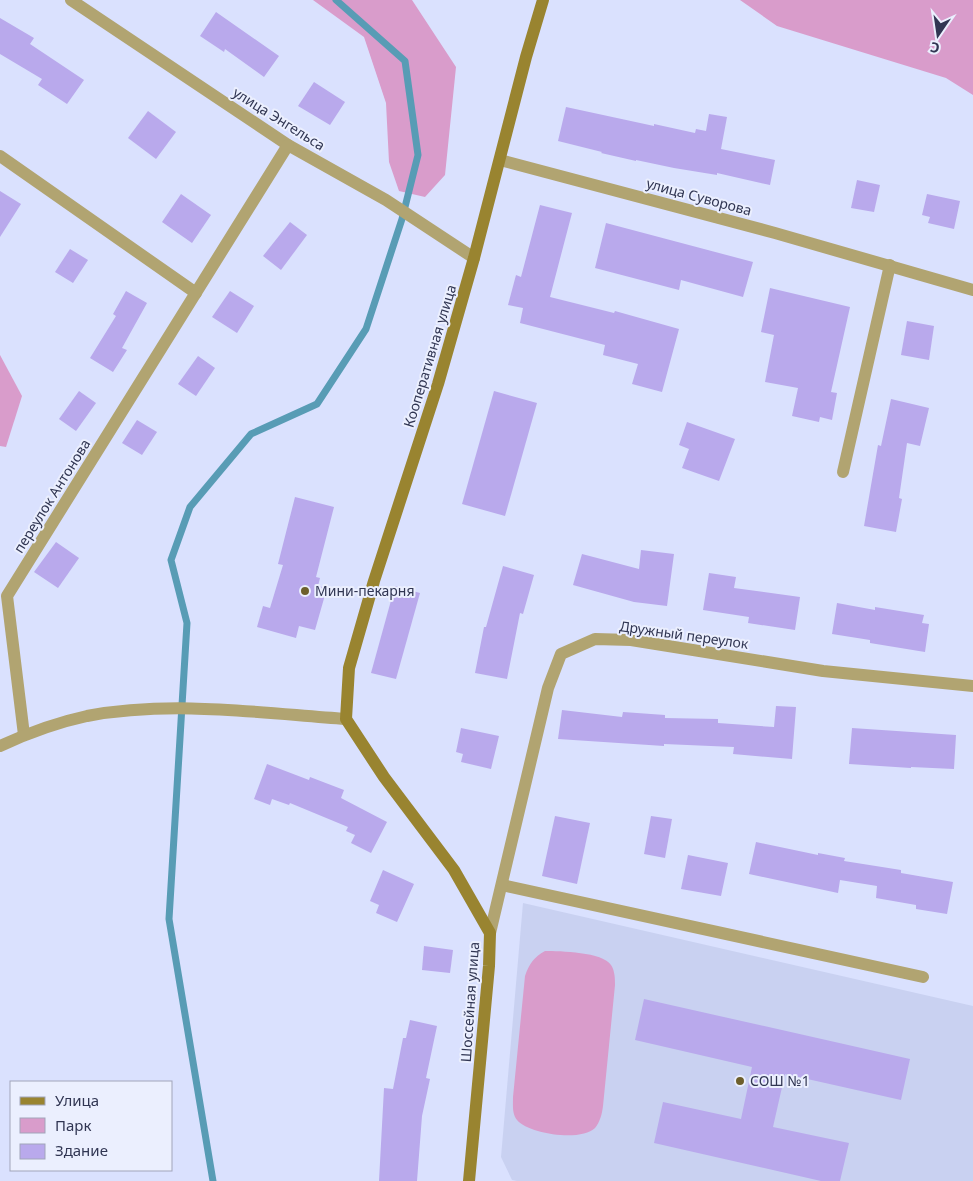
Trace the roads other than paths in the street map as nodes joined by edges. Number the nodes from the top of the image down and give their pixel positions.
1 (71, 0) edge
2 (543, 0) edge
3 (288, 145) junction
4 (0, 156) edge
5 (500, 160) junction
6 (474, 258) junction
7 (890, 265) junction
8 (973, 290) edge
9 (196, 293) junction
10 (843, 472) dead end
11 (973, 686) edge
12 (346, 719) junction
13 (24, 735) junction
14 (0, 746) edge
15 (502, 885) junction
16 (490, 933) junction
17 (923, 977) dead end
18 (469, 1181) edge

1 - 3 street, улица Энгельса
2 - 5 street, Кооперативная улица
3 - 6 street, улица Энгельса
3 - 9 street, переулок Антонова
4 - 9 street
5 - 6 street, Кооперативная улица
5 - 7 street, улица Суворова
6 - 12 street, Кооперативная улица
7 - 8 street, улица Суворова
7 - 10 street
9 - 13 street, переулок Антонова
11 - 15 street, Дружный переулок
12 - 13 street
12 - 16 street, Шоссейная улица
13 - 14 street
15 - 16 street, Дружный переулок
15 - 17 street
16 - 18 street, Шоссейная улица

